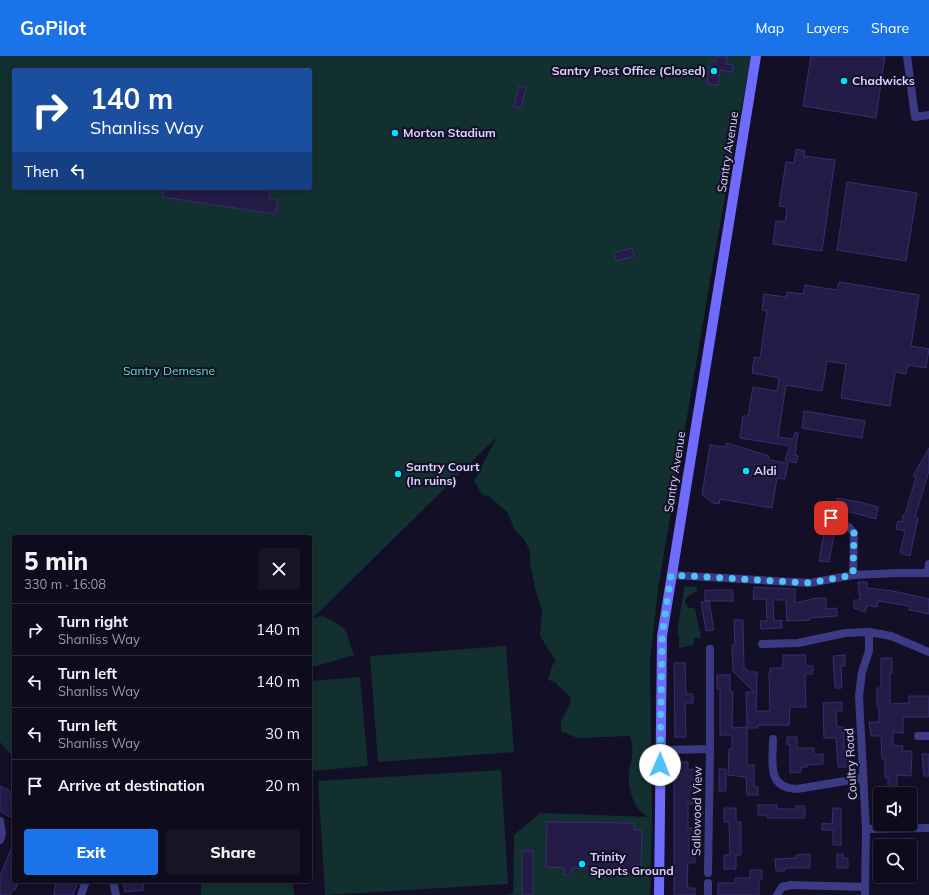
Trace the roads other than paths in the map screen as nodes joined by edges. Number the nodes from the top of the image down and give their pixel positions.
1 (756, 56) edge
2 (907, 56) edge
3 (929, 115) edge
4 (831, 518) dead end
5 (929, 570) edge
6 (853, 575) junction
7 (675, 576) junction
8 (869, 632) junction
9 (762, 644) dead end
10 (710, 649) dead end
11 (929, 652) edge
12 (918, 736) dead end
13 (929, 736) edge
14 (773, 739) dead end
15 (710, 749) junction
16 (661, 750) junction
17 (863, 778) junction
18 (0, 821) edge
19 (929, 828) edge
20 (866, 829) junction
21 (0, 840) edge
22 (708, 872) dead end
23 (85, 883) edge
24 (113, 883) edge
25 (708, 883) dead end
26 (865, 891) edge
27 (81, 895) edge
28 (116, 895) edge
29 (659, 895) edge
30 (708, 895) edge
31 (777, 895) edge

1 - 7 main road, Santry Avenue
2 - 3 street
4 - 6 street
5 - 6 street
6 - 7 street
7 - 16 main road, Santry Avenue
8 - 9 street
8 - 11 street
8 - 17 street, Coultry Road
10 - 15 street, Sallowood View
12 - 13 street
14 - 17 street
15 - 16 street, Sallowood View
15 - 22 street, Sallowood View
16 - 29 main road, Santry Avenue
17 - 20 street, Coultry Road
18 - 21 street
19 - 20 street
20 - 26 street, Coultry Road
23 - 27 street
24 - 28 street
25 - 30 street
26 - 31 street

